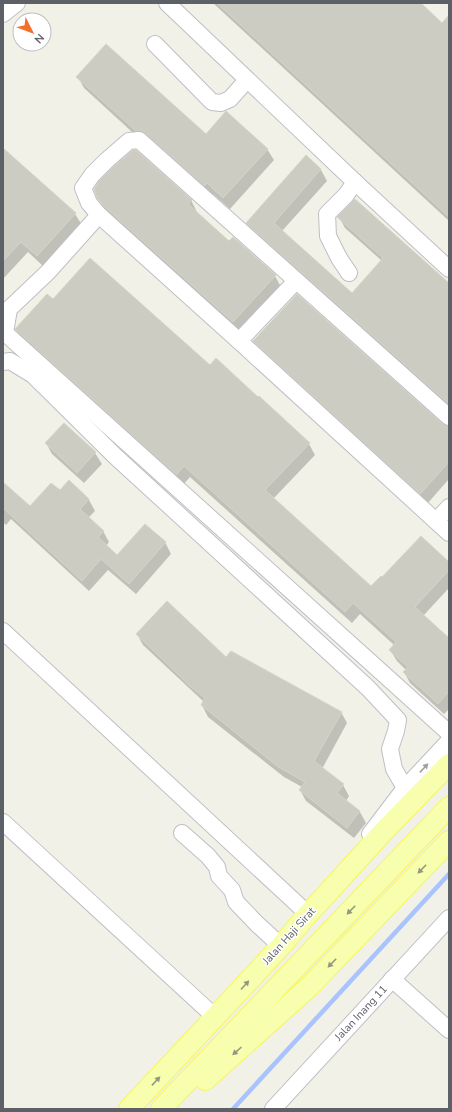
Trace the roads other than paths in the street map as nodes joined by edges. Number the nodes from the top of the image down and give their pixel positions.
1 (17, 3) edge
2 (167, 3) edge
3 (3, 14) edge
4 (155, 44) dead end
5 (248, 80) junction
6 (355, 182) junction
7 (99, 215) junction
8 (449, 269) edge
9 (349, 273) dead end
10 (296, 281) junction
11 (239, 341) junction
12 (3, 362) edge
13 (449, 418) edge
14 (449, 506) edge
15 (436, 521) junction
16 (449, 533) edge
17 (3, 631) edge
18 (449, 733) edge
19 (449, 740) edge
20 (449, 764) edge
21 (405, 788) junction
22 (449, 807) edge
23 (3, 822) edge
24 (182, 833) dead end
25 (449, 841) edge
26 (323, 898) junction
27 (308, 914) junction
28 (449, 918) edge
29 (281, 946) junction
30 (392, 979) junction
31 (215, 1017) junction
32 (449, 1030) edge
33 (130, 1109) edge
34 (161, 1109) edge
35 (172, 1109) edge
36 (272, 1109) edge

1 - 3 street
2 - 5 street
4 - 5 street
5 - 6 street
6 - 8 street
6 - 9 street
7 - 10 street
7 - 11 street
7 - 18 street
10 - 11 street
10 - 13 street
11 - 15 street
12 - 21 street
14 - 15 street
15 - 16 street
17 - 27 street
21 -> 19 street
20 - 26 main road, Jalan Haji Sirat
21 - 26 street
22 -> 34 main road
23 - 31 street
24 - 29 street
25 -> 35 main road
26 - 27 main road, Jalan Haji Sirat
27 - 29 main road, Jalan Haji Sirat
28 - 30 street, Jalan Inang 11
31 -> 29 main road, Jalan Haji Sirat
30 - 32 street
30 - 36 street, Jalan Inang 11
33 -> 31 main road, Jalan Haji Sirat

